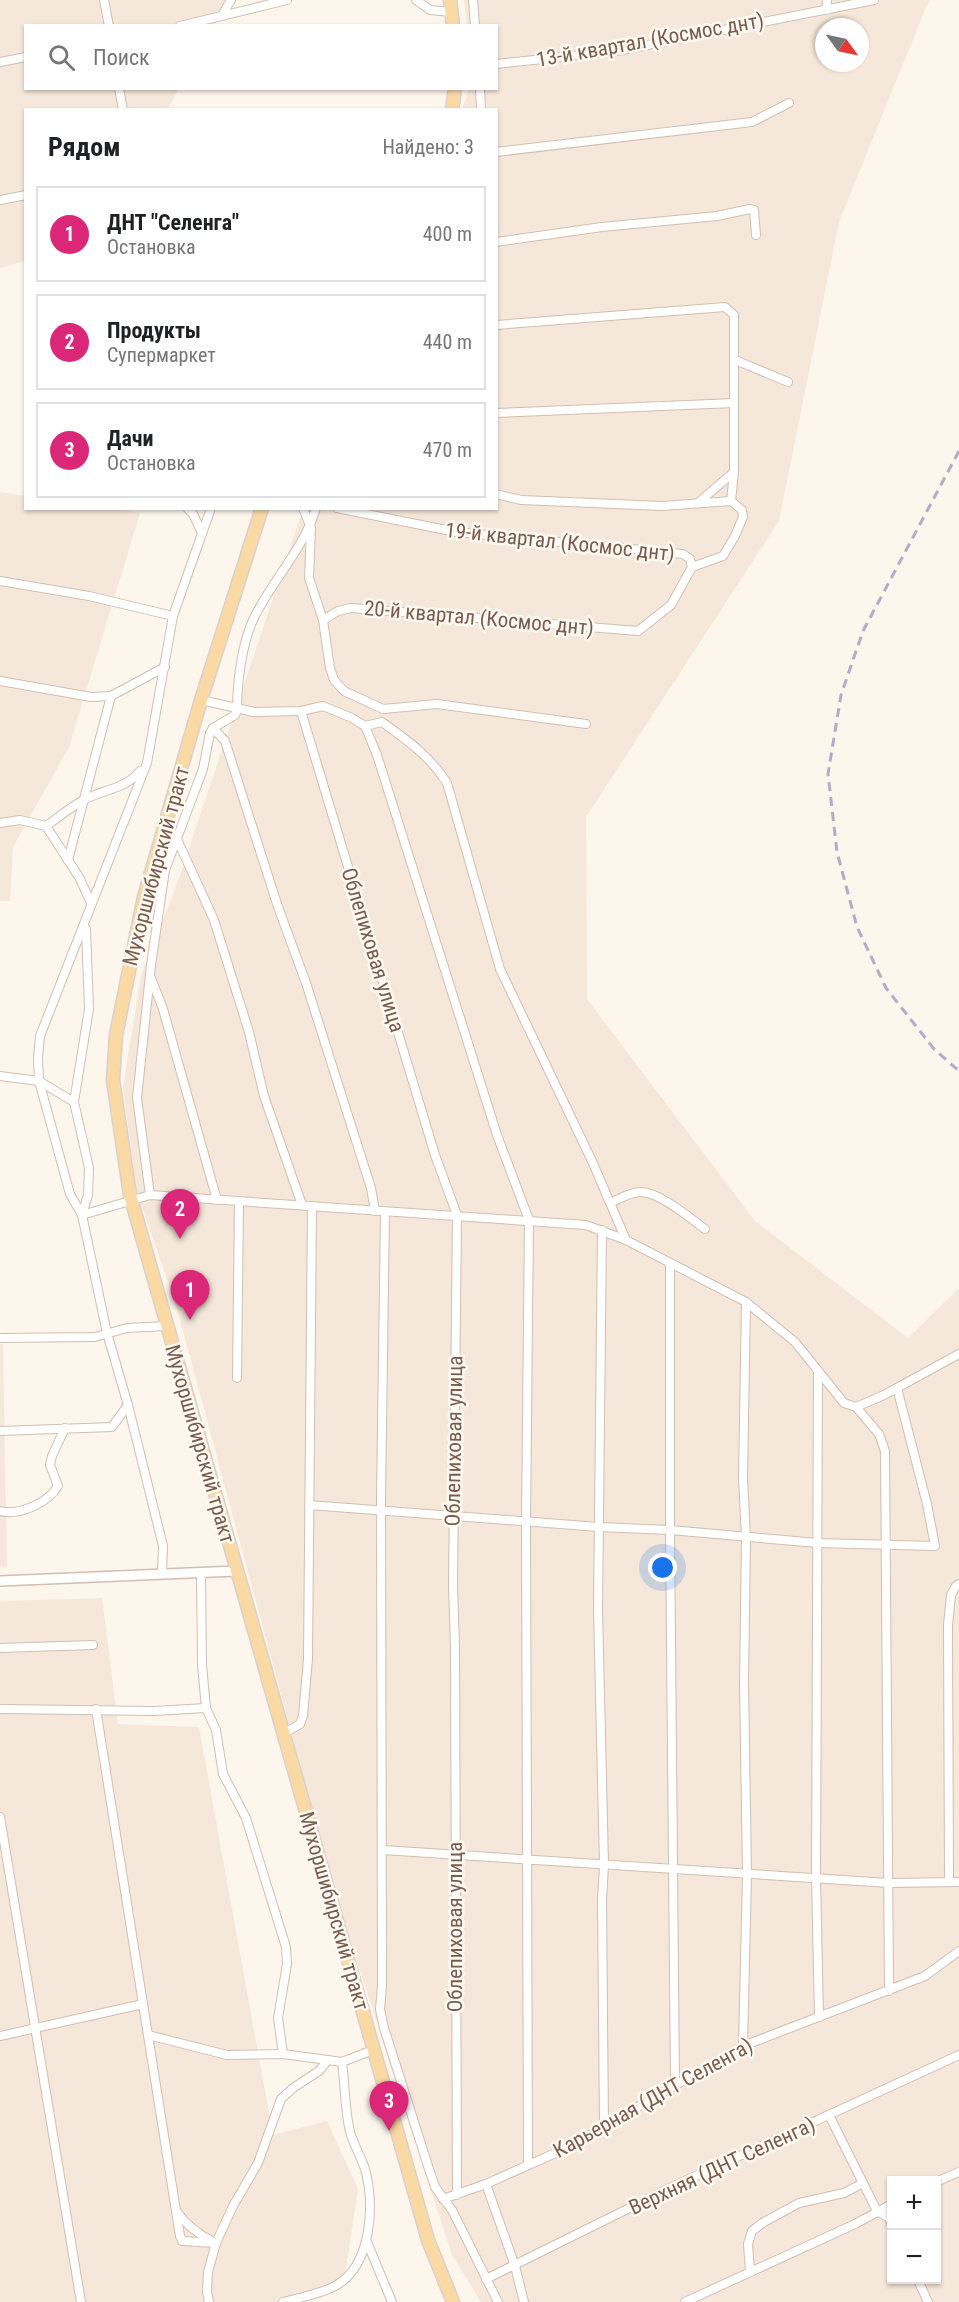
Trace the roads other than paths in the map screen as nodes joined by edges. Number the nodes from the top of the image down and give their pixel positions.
1 (104, 0) edge
2 (231, 0) edge
3 (287, 0) edge
4 (416, 0) edge
5 (473, 0) edge
6 (827, 0) edge
7 (874, 0) edge
8 (451, 6) edge
9 (826, 10) junction
10 (222, 15) junction
11 (109, 24) edge
12 (188, 24) edge
13 (453, 24) edge
14 (475, 24) edge
15 (24, 57) edge
16 (0, 62) edge
17 (498, 64) edge
18 (119, 90) edge
19 (455, 90) edge
20 (480, 90) edge
21 (789, 103) dead end
22 (123, 108) edge
23 (452, 108) edge
24 (481, 108) edge
25 (498, 152) edge
26 (24, 195) edge
27 (0, 200) edge
28 (756, 235) dead end
29 (498, 242) edge
30 (498, 326) edge
31 (735, 360) junction
32 (788, 382) dead end
33 (734, 403) junction
34 (498, 413) edge
35 (734, 472) junction
36 (498, 494) edge
37 (731, 501) junction
38 (699, 502) junction
39 (189, 510) edge
40 (210, 510) edge
41 (261, 510) edge
42 (304, 510) edge
43 (316, 510) edge
44 (347, 510) edge
45 (311, 528) junction
46 (202, 533) junction
47 (693, 567) junction
48 (0, 581) edge
49 (173, 616) junction
50 (323, 620) junction
51 (638, 631) joint
52 (165, 667) junction
53 (0, 681) edge
54 (111, 696) junction
55 (201, 700) junction
56 (237, 710) junction
57 (383, 710) junction
58 (301, 711) junction
59 (381, 722) junction
60 (586, 724) dead end
61 (365, 726) junction
62 (213, 728) junction
63 (147, 763) junction
64 (82, 800) junction
65 (0, 823) edge
66 (46, 826) junction
67 (164, 830) junction
68 (176, 837) junction
69 (68, 860) junction
70 (91, 903) junction
71 (86, 924) junction
72 (151, 977) junction
73 (0, 1076) edge
74 (39, 1081) junction
75 (74, 1102) junction
76 (150, 1195) junction
77 (217, 1200) junction
78 (131, 1201) junction
79 (239, 1202) junction
80 (610, 1203) junction
81 (302, 1205) junction
82 (312, 1206) junction
83 (375, 1211) junction
84 (385, 1212) junction
85 (82, 1215) junction
86 (457, 1215) junction
87 (529, 1220) junction
88 (705, 1229) dead end
89 (602, 1230) junction
90 (626, 1240) junction
91 (670, 1264) junction
92 (746, 1302) junction
93 (167, 1326) junction
94 (107, 1333) junction
95 (0, 1338) edge
96 (959, 1354) edge
97 (818, 1371) junction
98 (237, 1378) dead end
99 (897, 1388) junction
100 (128, 1405) junction
101 (856, 1407) junction
102 (65, 1428) junction
103 (0, 1431) edge
104 (309, 1505) junction
105 (0, 1510) edge
106 (382, 1510) junction
107 (454, 1516) junction
108 (526, 1522) junction
109 (599, 1527) junction
110 (670, 1530) junction
111 (746, 1538) junction
112 (817, 1543) junction
113 (887, 1546) junction
114 (236, 1571) junction
115 (162, 1573) junction
116 (201, 1573) junction
117 (0, 1581) edge
118 (959, 1584) edge
119 (93, 1645) dead end
120 (0, 1648) edge
121 (206, 1708) junction
122 (0, 1709) edge
123 (96, 1709) junction
124 (283, 1734) junction
125 (0, 1817) edge
126 (383, 1850) junction
127 (454, 1855) junction
128 (527, 1859) junction
129 (604, 1865) junction
130 (673, 1870) junction
131 (747, 1875) junction
132 (816, 1877) junction
133 (949, 1882) junction
134 (959, 1882) edge
135 (889, 1883) junction
136 (959, 1951) edge
137 (889, 1991) junction
138 (143, 2004) junction
139 (819, 2017) junction
140 (37, 2028) junction
141 (0, 2036) edge
142 (148, 2036) junction
143 (743, 2046) junction
144 (374, 2053) junction
145 (283, 2054) junction
146 (959, 2055) edge
147 (328, 2060) junction
148 (395, 2061) junction
149 (342, 2062) junction
150 (675, 2086) junction
151 (829, 2115) junction
152 (604, 2127) junction
153 (528, 2164) junction
154 (959, 2172) edge
155 (941, 2180) edge
156 (863, 2183) junction
157 (486, 2184) junction
158 (456, 2195) junction
159 (443, 2199) junction
160 (887, 2206) edge
161 (176, 2209) junction
162 (878, 2211) junction
163 (887, 2217) edge
164 (367, 2242) junction
165 (216, 2243) junction
166 (514, 2266) junction
167 (750, 2272) junction
168 (486, 2279) junction
169 (920, 2284) edge
170 (81, 2302) edge
171 (209, 2302) edge
172 (283, 2302) edge
173 (392, 2302) edge
174 (453, 2302) edge
175 (498, 2302) edge
176 (524, 2302) edge
177 (685, 2302) edge
178 (928, 2302) edge

1 - 11 street
2 - 10 street
3 - 10 street
4 - 8 street
5 - 14 street
6 - 9 street
7 - 9 street, 13-й квартал (Космос днт)
8 - 13 main road
9 - 17 street, 13-й квартал (Космос днт)
10 - 12 street
15 - 16 street
18 - 22 street
19 - 23 main road
20 - 24 street
21 - 25 street
26 - 27 street
28 - 29 street
30 - 31 street
31 - 32 street
31 - 33 street
33 - 34 street
33 - 35 street
35 - 37 street
35 - 38 street
36 - 38 street
37 - 38 street
37 - 47 street
39 - 46 street
40 - 46 street
41 - 55 main road, Мухоршибирский тракт
42 - 45 street
43 - 45 street
44 - 47 street, 19-й квартал (Космос днт)
45 - 50 street
45 - 56 street
46 - 49 street
47 - 51 street, 19-й квартал (Космос днт)
48 - 49 street
49 - 52 street
50 - 51 street, 20-й квартал (Космос днт)
50 - 57 street
52 - 54 street
52 - 63 street
53 - 54 street
54 - 64 street
55 - 56 street
55 - 67 main road, Мухоршибирский тракт
56 - 58 street
56 - 62 street
57 - 59 street
57 - 60 street
58 - 61 street
58 - 86 street, Облепиховая улица
59 - 61 street
59 - 80 street
61 - 87 street
62 - 68 street
62 - 83 street
63 - 64 street
63 - 70 street
64 - 66 street
64 - 69 street
65 - 66 street
66 - 69 street
67 - 68 street
67 - 78 main road, Мухоршибирский тракт
68 - 72 street
68 - 81 street
69 - 70 street
70 - 71 street
71 - 74 street
71 - 75 street
72 - 76 street
72 - 77 street
73 - 74 street
74 - 75 street
74 - 85 street
75 - 85 street
76 - 77 street
76 - 78 street
77 - 79 street
78 - 85 street
78 - 93 main road, Мухоршибирский тракт
79 - 81 street
79 - 98 street
80 - 88 street
80 - 90 street
81 - 82 street
82 - 83 street
82 - 104 street
83 - 84 street
84 - 86 street
84 - 106 street
85 - 94 street
86 - 87 street
86 - 107 street, Облепиховая улица
87 - 89 street
87 - 108 street
89 - 90 street
89 - 109 street
90 - 91 street
91 - 92 street
91 - 110 street
92 - 97 street
92 - 111 street
93 - 94 street
93 - 114 main road, Мухоршибирский тракт
94 - 95 street
94 - 100 street
96 - 99 street
97 - 101 street
97 - 112 street
99 - 101 street
99 - 113 street
100 - 102 street
100 - 115 street
101 - 113 street
102 - 103 street
102 - 105 street
104 - 106 street
104 - 124 street
106 - 107 street
106 - 126 street
107 - 108 street
107 - 127 street, Облепиховая улица
108 - 109 street
108 - 128 street
109 - 110 street
109 - 129 street
110 - 111 street
110 - 130 street
111 - 112 street
111 - 131 street
112 - 113 street
112 - 132 street
113 - 135 street
114 - 116 street
114 - 124 main road, Мухоршибирский тракт
115 - 116 street
115 - 117 street
116 - 121 street
118 - 133 street
119 - 120 street
121 - 123 street
121 - 145 street
122 - 123 street
123 - 138 street
124 - 144 main road, Мухоршибирский тракт
125 - 140 street
126 - 127 street
126 - 148 street
127 - 128 street
127 - 158 street, Облепиховая улица
128 - 129 street
128 - 153 street
129 - 130 street
129 - 152 street
130 - 131 street
130 - 150 street
131 - 132 street
131 - 143 street
132 - 135 street
132 - 139 street
133 - 134 street
133 - 135 street
135 - 137 street
136 - 137 street, Карьерная (ДНТ Селенга)
137 - 139 street, Карьерная (ДНТ Селенга)
138 - 140 street
138 - 142 street
139 - 143 street, Карьерная (ДНТ Селенга)
140 - 141 street
140 - 170 street
142 - 145 street
142 - 161 street
143 - 150 street, Карьерная (ДНТ Селенга)
144 - 148 street
144 - 149 street
144 - 174 main road, Мухоршибирский тракт
145 - 147 street
146 - 151 street, Верхняя (ДНТ Селенга)
147 - 149 street
147 - 165 street
148 - 159 street
149 - 164 street
150 - 152 street, Карьерная (ДНТ Селенга)
151 - 156 street
151 - 166 street, Верхняя (ДНТ Селенга)
152 - 153 street, Карьерная (ДНТ Селенга)
153 - 157 street, Карьерная (ДНТ Селенга)
154 - 155 street
156 - 162 street
156 - 167 street
157 - 158 street, Карьерная (ДНТ Селенга)
157 - 166 street
158 - 159 street, Карьерная (ДНТ Селенга)
159 - 168 street
160 - 162 street
161 - 165 street
161 - 165 street
162 - 163 street
162 - 167 street
164 - 172 street
164 - 173 street
165 - 171 street
166 - 168 street, Верхняя (ДНТ Селенга)
166 - 176 street
167 - 177 street
168 - 175 street
169 - 178 street

